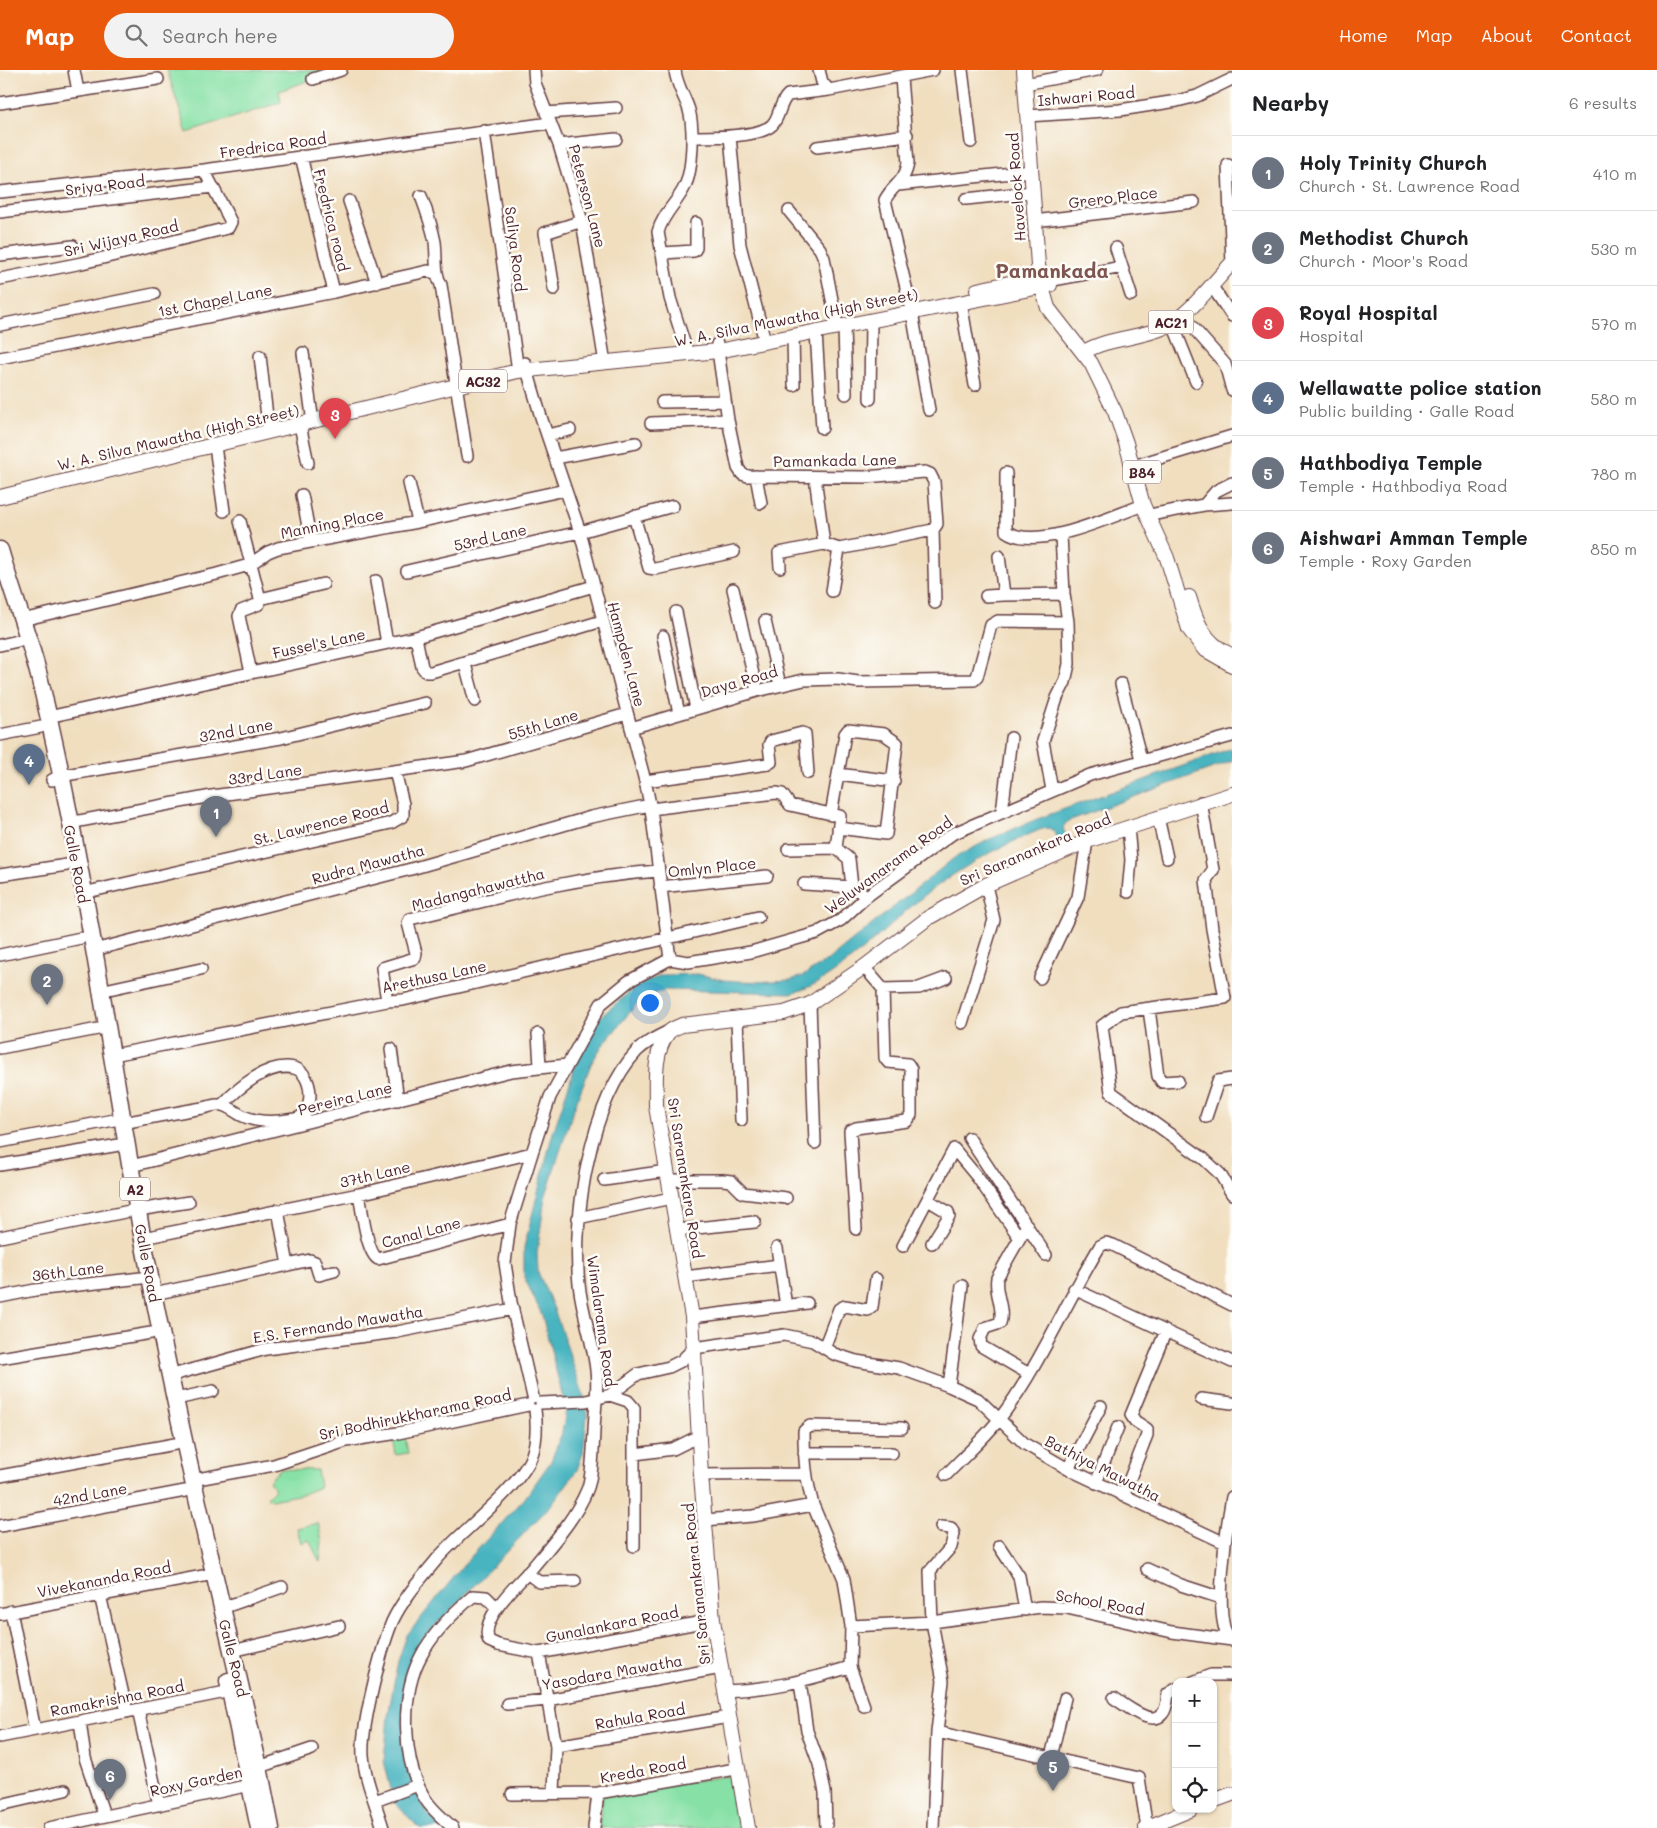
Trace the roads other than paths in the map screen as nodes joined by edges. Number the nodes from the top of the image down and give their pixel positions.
1 (74, 70) edge
2 (341, 70) edge
3 (534, 70) edge
4 (675, 70) edge
5 (819, 70) edge
6 (933, 70) edge
7 (962, 70) edge
8 (1097, 70) edge
9 (1029, 76) edge
10 (902, 78) junction
11 (158, 79) dead end
12 (313, 79) dead end
13 (1232, 79) edge
14 (829, 90) junction
15 (78, 91) junction
16 (0, 103) edge
17 (616, 108) dead end
18 (1031, 116) junction
19 (548, 118) junction
20 (484, 130) junction
21 (907, 135) junction
22 (730, 136) junction
23 (692, 137) junction
24 (616, 139) dead end
25 (971, 142) dead end
26 (560, 145) junction
27 (817, 147) dead end
28 (301, 156) junction
29 (1228, 164) dead end
30 (204, 170) junction
31 (1031, 171) junction
32 (898, 185) junction
33 (213, 187) junction
34 (0, 192) edge
35 (1032, 192) junction
36 (421, 196) dead end
37 (966, 199) dead end
38 (349, 201) dead end
39 (1194, 202) dead end
40 (789, 211) dead end
41 (0, 212) edge
42 (582, 221) junction
43 (1038, 221) junction
44 (696, 223) dead end
45 (73, 246) dead end
46 (1116, 248) dead end
47 (663, 253) junction
48 (0, 255) edge
49 (1232, 264) edge
50 (1122, 267) junction
51 (436, 273) junction
52 (0, 279) edge
53 (1045, 281) junction
54 (377, 282) junction
55 (1211, 285) junction
56 (554, 289) dead end
57 (334, 292) junction
58 (154, 294) dead end
59 (1131, 294) dead end
60 (961, 302) junction
61 (911, 308) junction
62 (1232, 316) edge
63 (1177, 318) junction
64 (871, 321) junction
65 (840, 324) junction
66 (0, 325) edge
67 (816, 332) junction
68 (763, 334) junction
69 (793, 336) junction
70 (718, 347) junction
71 (1088, 350) junction
72 (686, 351) junction
73 (303, 353) dead end
74 (260, 356) dead end
75 (0, 358) edge
76 (605, 359) junction
77 (522, 367) junction
78 (1196, 382) dead end
79 (458, 383) junction
80 (975, 385) dead end
81 (794, 386) dead end
82 (1232, 390) edge
83 (846, 394) dead end
84 (870, 399) dead end
85 (725, 401) junction
86 (662, 402) dead end
87 (928, 410) dead end
88 (728, 420) junction
89 (308, 421) junction
90 (651, 423) dead end
91 (268, 425) junction
92 (822, 428) dead end
93 (570, 430) dead end
94 (547, 435) junction
95 (1232, 436) edge
96 (636, 443) dead end
97 (215, 446) junction
98 (467, 456) dead end
99 (555, 458) junction
100 (308, 463) dead end
101 (1140, 464) junction
102 (1006, 473) dead end
103 (756, 476) junction
104 (815, 477) junction
105 (409, 483) dead end
106 (1232, 483) edge
107 (0, 488) edge
108 (565, 490) junction
109 (302, 495) dead end
110 (0, 497) edge
111 (1232, 503) edge
112 (761, 504) dead end
113 (1143, 505) junction
114 (1204, 505) junction
115 (673, 506) dead end
116 (224, 511) dead end
117 (1155, 514) junction
118 (634, 516) junction
119 (240, 521) dead end
120 (418, 522) junction
121 (933, 530) junction
122 (580, 532) junction
123 (1061, 536) junction
124 (311, 542) junction
125 (824, 544) junction
126 (839, 549) junction
127 (0, 550) edge
128 (734, 552) dead end
129 (999, 556) dead end
130 (249, 565) junction
131 (780, 567) dead end
132 (407, 572) dead end
133 (376, 582) dead end
134 (323, 584) dead end
135 (594, 586) junction
136 (0, 589) edge
137 (733, 590) dead end
138 (832, 591) dead end
139 (1064, 594) junction
140 (1004, 595) junction
141 (986, 596) dead end
142 (260, 599) junction
143 (935, 603) dead end
144 (676, 612) dead end
145 (22, 620) junction
146 (602, 620) junction
147 (765, 621) dead end
148 (1068, 622) junction
149 (663, 636) dead end
150 (416, 637) junction
151 (18, 641) junction
152 (387, 643) junction
153 (0, 645) edge
154 (1232, 656) edge
155 (465, 664) junction
156 (1232, 665) edge
157 (251, 672) junction
158 (780, 684) junction
159 (1121, 684) dead end
160 (757, 691) junction
161 (475, 701) dead end
162 (425, 702) dead end
163 (696, 708) junction
164 (627, 714) junction
165 (679, 714) junction
166 (44, 722) junction
167 (631, 728) junction
168 (0, 735) edge
169 (1232, 736) edge
170 (1011, 738) dead end
171 (1141, 759) junction
172 (466, 761) joint
173 (395, 771) junction
174 (808, 773) dead end
175 (838, 774) junction
176 (56, 778) junction
177 (645, 780) junction
178 (894, 781) junction
179 (1052, 790) junction
180 (1232, 794) edge
181 (1201, 802) junction
182 (651, 807) junction
183 (1002, 812) junction
184 (831, 814) junction
185 (1158, 817) junction
186 (69, 823) junction
187 (1128, 827) junction
188 (838, 828) junction
189 (1087, 841) junction
190 (836, 848) junction
191 (788, 849) dead end
192 (1167, 858) dead end
193 (67, 865) junction
194 (658, 871) junction
195 (0, 875) edge
196 (767, 876) dead end
197 (804, 884) dead end
198 (986, 885) junction
199 (660, 887) junction
200 (852, 887) junction
201 (1128, 892) dead end
202 (83, 893) junction
203 (868, 896) junction
204 (758, 917) dead end
205 (667, 937) junction
206 (81, 938) junction
207 (94, 950) junction
208 (0, 955) edge
209 (670, 959) junction
210 (864, 967) junction
211 (201, 969) dead end
212 (946, 978) dead end
213 (1040, 978) dead end
214 (883, 989) junction
215 (100, 991) junction
216 (387, 1001) junction
217 (810, 1004) junction
218 (1149, 1009) junction
219 (737, 1019) junction
220 (962, 1023) dead end
221 (98, 1029) junction
222 (669, 1032) junction
223 (538, 1034) dead end
224 (0, 1048) edge
225 (391, 1049) dead end
226 (113, 1055) junction
227 (567, 1065) junction
228 (540, 1066) junction
229 (1232, 1079) edge
230 (1178, 1081) dead end
231 (114, 1094) junction
232 (398, 1100) junction
233 (222, 1105) junction
234 (1206, 1117) dead end
235 (741, 1120) dead end
236 (119, 1122) junction
237 (969, 1138) dead end
238 (0, 1142) edge
239 (815, 1143) dead end
240 (119, 1145) junction
241 (532, 1153) junction
242 (0, 1165) edge
243 (131, 1166) junction
244 (668, 1176) junction
245 (604, 1180) dead end
246 (359, 1194) junction
247 (1232, 1194) edge
248 (671, 1198) junction
249 (786, 1198) dead end
250 (928, 1200) junction
251 (189, 1202) dead end
252 (278, 1210) junction
253 (134, 1211) junction
254 (578, 1218) junction
255 (755, 1222) dead end
256 (510, 1224) junction
257 (1027, 1225) junction
258 (856, 1229) dead end
259 (677, 1230) junction
260 (1019, 1236) junction
261 (0, 1237) edge
262 (143, 1238) junction
263 (932, 1243) dead end
264 (903, 1246) dead end
265 (777, 1248) dead end
266 (1046, 1255) dead end
267 (288, 1265) junction
268 (779, 1265) junction
269 (334, 1271) dead end
270 (685, 1277) junction
271 (141, 1278) junction
272 (876, 1279) dead end
273 (962, 1286) dead end
274 (1074, 1289) junction
275 (154, 1294) junction
276 (0, 1297) edge
277 (807, 1303) dead end
278 (1232, 1305) edge
279 (786, 1306) junction
280 (513, 1309) junction
281 (692, 1317) junction
282 (1165, 1332) junction
283 (151, 1333) junction
284 (694, 1348) junction
285 (824, 1348) junction
286 (0, 1358) edge
287 (1232, 1362) edge
288 (1029, 1374) junction
289 (169, 1376) junction
290 (949, 1386) junction
291 (213, 1391) dead end
292 (610, 1395) junction
293 (176, 1399) junction
294 (1201, 1399) dead end
295 (591, 1400) junction
296 (1232, 1403) edge
297 (534, 1404) junction
298 (1101, 1406) dead end
299 (1000, 1418) junction
300 (1118, 1426) dead end
301 (902, 1428) dead end
302 (700, 1436) junction
303 (174, 1444) junction
304 (804, 1453) junction
305 (892, 1453) dead end
306 (635, 1454) junction
307 (1068, 1470) junction
308 (805, 1474) junction
309 (701, 1475) junction
310 (0, 1476) edge
311 (946, 1476) dead end
312 (1096, 1483) junction
313 (188, 1486) junction
314 (1122, 1496) junction
315 (1232, 1497) edge
316 (813, 1505) junction
317 (705, 1520) junction
318 (0, 1526) edge
319 (941, 1527) dead end
320 (1225, 1543) junction
321 (634, 1546) dead end
322 (999, 1546) dead end
323 (1147, 1569) dead end
324 (527, 1573) junction
325 (209, 1575) junction
326 (575, 1581) dead end
327 (282, 1587) dead end
328 (100, 1595) junction
329 (1221, 1598) junction
330 (222, 1608) junction
331 (497, 1608) junction
332 (1025, 1610) junction
333 (5, 1613) edge
334 (713, 1620) junction
335 (932, 1622) junction
336 (338, 1626) dead end
337 (851, 1626) junction
338 (1231, 1640) edge
339 (489, 1641) joint
340 (232, 1651) junction
341 (539, 1653) junction
342 (850, 1667) junction
343 (721, 1668) junction
344 (1232, 1674) edge
345 (1204, 1678) edge
346 (800, 1682) junction
347 (235, 1690) junction
348 (725, 1691) junction
349 (1172, 1691) edge
350 (1065, 1698) dead end
351 (1114, 1698) dead end
352 (547, 1700) junction
353 (507, 1704) dead end
354 (864, 1706) dead end
355 (132, 1711) junction
356 (729, 1717) junction
357 (80, 1721) junction
358 (35, 1730) junction
359 (937, 1732) junction
360 (0, 1737) edge
361 (556, 1746) junction
362 (312, 1749) dead end
363 (1051, 1757) junction
364 (736, 1769) junction
365 (258, 1778) junction
366 (418, 1785) junction
367 (65, 1790) dead end
368 (554, 1792) junction
369 (598, 1793) junction
370 (512, 1794) dead end
371 (1232, 1794) edge
372 (1217, 1800) edge
373 (375, 1801) junction
374 (0, 1805) edge
375 (159, 1805) junction
376 (1183, 1813) edge
377 (104, 1815) junction
378 (88, 1824) edge
379 (49, 1828) edge
380 (260, 1828) edge
381 (271, 1828) edge
382 (383, 1828) edge
383 (452, 1828) edge
384 (594, 1828) edge
385 (748, 1828) edge
386 (826, 1828) edge
387 (933, 1828) edge
388 (1147, 1828) edge

1 - 15 street
2 - 12 street
3 - 19 street, Peterson Lane
4 - 23 street
5 - 14 street
6 - 10 street
7 - 25 street
8 - 9 street
9 - 18 main road, Havelock Road / B84
10 - 14 street
10 - 21 street
11 - 15 street
13 - 18 street, Ishwari Road
14 - 22 street
15 - 16 street
17 - 19 street, Fredrica Road
18 - 31 main road, Havelock Road / B84
18 - 43 main road, Havelock Road / B84
19 - 20 street, Fredrica Road
19 - 26 street, Peterson Lane
20 - 28 street, Fredrica Road
20 - 77 street, Saliya Road
21 - 27 street
21 - 32 street
22 - 23 street
22 - 68 street
23 - 47 street
24 - 26 street
26 - 42 street, Peterson Lane
28 - 30 street, Fredrica Road
28 - 57 street, Fredrica road
29 - 49 street
30 - 33 street
30 - 34 street, Fredrica Road
31 - 32 street
31 - 35 main road, Havelock Road / B84
32 - 61 street
33 - 41 street, Sriya Road
33 - 52 street, Sri Wijaya Road
35 - 37 street
35 - 43 main road, Havelock Road / B84
36 - 51 street
38 - 54 street
39 - 43 street, Grero Place
40 - 65 street
42 - 56 street
42 - 76 street, Peterson Lane
43 - 53 main road, Havelock Road / B84
44 - 47 street
45 - 48 street
46 - 50 street
47 - 72 street
49 - 55 main road, AC21
50 - 53 street
50 - 59 street
51 - 54 street, 1st Chapel Lane
51 - 79 street
53 - 60 main road, W. A. Silva Mawatha (High Street) / AC32
53 - 61 main road, W. A. Silva Mawatha (High Street) / AC32
53 - 71 main road, Havelock Road / B84
54 - 57 street, 1st Chapel Lane
55 - 62 street
55 - 63 main road, AC21
57 - 75 street, 1st Chapel Lane
58 - 66 street
60 - 61 main road, W. A. Silva Mawatha (High Street) / AC32
60 - 80 street
61 - 64 main road, W. A. Silva Mawatha (High Street) / AC32
61 - 65 main road, W. A. Silva Mawatha (High Street) / AC32
61 - 87 street
63 - 71 main road, AC21
63 - 78 street
63 - 82 street
64 - 65 main road, W. A. Silva Mawatha (High Street) / AC32
64 - 84 street
65 - 67 main road, W. A. Silva Mawatha (High Street) / AC32
65 - 68 main road, W. A. Silva Mawatha (High Street) / AC32
65 - 83 street
67 - 69 main road, W. A. Silva Mawatha (High Street) / AC32
67 - 92 street
68 - 70 main road, W. A. Silva Mawatha (High Street) / AC32
69 - 70 main road, W. A. Silva Mawatha (High Street) / AC32
69 - 81 street
70 - 72 main road, W. A. Silva Mawatha (High Street) / AC32
70 - 85 street, Pamankada Lane
71 - 101 main road, Havelock Road / B84
71 - 113 main road, Havelock Road / B84
72 - 76 main road, W. A. Silva Mawatha (High Street) / AC32
73 - 89 street
74 - 91 street
76 - 77 main road, W. A. Silva Mawatha (High Street) / AC32
77 - 79 main road, W. A. Silva Mawatha (High Street) / AC32
77 - 94 street, Hampden Lane
79 - 89 main road, W. A. Silva Mawatha (High Street) / AC32
79 - 98 street
85 - 86 street
85 - 88 street, Pamankada Lane
88 - 90 street
88 - 103 street, Pamankada Lane
89 - 91 main road, W. A. Silva Mawatha (High Street) / AC32
89 - 97 main road, W. A. Silva Mawatha (High Street) / AC32
89 - 100 street
91 - 107 main road, W. A. Silva Mawatha (High Street) / AC32
93 - 94 street
94 - 99 street, Hampden Lane
95 - 101 street
96 - 99 street
97 - 110 main road, W. A. Silva Mawatha (High Street) / AC32
97 - 116 street
99 - 108 street, Hampden Lane
101 - 117 main road, Havelock Road / B84
102 - 123 street
103 - 104 street, Pamankada Lane
103 - 112 street
104 - 121 street, Pamankada Lane
104 - 125 street
105 - 120 street
106 - 114 street
108 - 120 street, Manning Place
108 - 122 street, Hampden Lane
109 - 124 street
111 - 114 street
113 - 123 street
113 - 156 main road, Havelock Road / B84
114 - 117 street
115 - 118 street, 53rd Lane
117 - 154 main road, Havelock Road / B84
118 - 122 street, 53rd Lane
118 - 128 street
119 - 130 street
120 - 124 street, Manning Place
121 - 126 street
121 - 143 street, Pamankada Lane
122 - 132 street, 53rd Lane
122 - 135 street, Hampden Lane
123 - 139 street
124 - 130 street, Manning Place
125 - 126 street
125 - 131 street
126 - 138 street
127 - 145 highway, Galle Road / A2
129 - 140 street
130 - 142 street
130 - 145 street, Manning Place
133 - 152 street
134 - 142 street
135 - 146 street, Hampden Lane
135 - 150 street, Fussel's Lane
136 - 151 highway, Galle Road / A2
137 - 160 street
139 - 140 street
139 - 148 street
140 - 141 street
142 - 157 street
144 - 163 street
145 - 166 highway, Galle Road / A2
146 - 155 street
146 - 164 street, Hampden Lane
147 - 158 street
148 - 158 street, Daya Road
148 - 179 street
149 - 165 street
150 - 152 street, Fussel's Lane
150 - 155 street
151 - 153 street
151 - 166 highway, Galle Road / A2
152 - 157 street, Fussel's Lane
155 - 161 street
157 - 166 street, Fussel's Lane
158 - 160 street, Daya Road
159 - 171 street
160 - 163 street, Daya Road
162 - 176 street, 32nd Lane
163 - 165 street, Daya Road
164 - 167 street, Hampden Lane
164 - 172 street, 55th Lane
165 - 167 street, Daya Road
166 - 168 street, Fussel's Lane
166 - 176 highway, Galle Road / A2
167 - 177 street, Hampden Lane
169 - 171 street, Weluwanarama Road
170 - 183 street
171 - 179 street, Weluwanarama Road
172 - 173 street, 33rd Lane
173 - 186 street, 33rd Lane
173 - 202 street, St. Lawrence Road
174 - 177 street
175 - 178 street
175 - 178 street
175 - 184 street
176 - 186 highway, Galle Road / A2
176 - 193 highway, Galle Road / A2
177 - 182 street, Hampden Lane
178 - 188 street
179 - 183 street, Weluwanarama Road
180 - 181 main road, Sri Saranankara Road
181 - 185 main road, Sri Saranankara Road
181 - 218 street
182 - 184 street, Rudra Mawatha
182 - 194 street, Hampden Lane
182 - 207 street, Rudra Mawatha
183 - 203 street, Weluwanarama Road
184 - 188 street
185 - 187 main road, Sri Saranankara Road
185 - 192 street
186 - 202 highway, Galle Road / A2
187 - 189 main road, Sri Saranankara Road
187 - 201 street
188 - 190 street
189 - 198 main road, Sri Saranankara Road
189 - 213 street
190 - 191 street
190 - 200 street
193 - 195 street
193 - 206 highway, Galle Road / A2
194 - 199 street, Hampden Lane
194 - 216 street, Madangahawattha
196 - 199 street, Omlyn Place
197 - 200 street
198 - 210 main road, Sri Saranankara Road
198 - 220 street
199 - 205 street, Hampden Lane
200 - 203 street
202 - 207 highway, Galle Road / A2
203 - 209 street, Weluwanarama Road
204 - 205 street, Arethusa Lane
205 - 209 street, Hampden Lane
205 - 216 street, Arethusa Lane
206 - 208 street
206 - 221 highway, Galle Road / A2
207 - 215 highway, Galle Road / A2
209 - 227 street
210 - 214 street
210 - 217 main road, Sri Saranankara Road
211 - 215 street
212 - 214 street
214 - 258 street
215 - 226 highway, Galle Road / A2
216 - 226 street, Arethusa Lane
217 - 219 main road, Sri Saranankara Road
217 - 239 street
218 - 230 street
218 - 247 street
219 - 222 main road, Sri Saranankara Road
219 - 235 street
221 - 224 street
221 - 231 highway, Galle Road / A2
222 - 244 main road, Sri Saranankara Road
222 - 254 street, Wimalarama Road
223 - 228 street
225 - 232 street
226 - 231 highway, Galle Road / A2
227 - 228 street, Pereira Lane
227 - 241 street
228 - 232 street, Pereira Lane
229 - 234 street
231 - 236 highway, Galle Road / A2
232 - 243 street, Pereira Lane
233 - 233 street
233 - 236 street
236 - 238 street
236 - 240 highway, Galle Road / A2
236 - 243 highway, Galle Road / A2
237 - 257 street
240 - 242 street
240 - 253 highway, Galle Road / A2
241 - 246 street, 37th Lane
241 - 256 street
243 - 253 highway, Galle Road / A2
244 - 245 street
244 - 248 main road, Sri Saranankara Road
244 - 249 street
246 - 252 street, 37th Lane
246 - 256 street, Canal Lane
248 - 254 street
248 - 259 main road, Sri Saranankara Road
250 - 260 street
250 - 263 street
250 - 264 street
251 - 253 street
252 - 262 street, 37th Lane
252 - 267 street
253 - 261 street
253 - 262 highway, Galle Road / A2
253 - 271 highway, Galle Road / A2
254 - 295 street, Wimalarama Road
255 - 259 street
256 - 280 street
257 - 260 street
257 - 266 street
259 - 270 main road, Sri Saranankara Road
260 - 288 street
262 - 275 highway, Galle Road / A2
265 - 268 street
267 - 269 street
267 - 275 street
268 - 270 street
268 - 279 street
270 - 281 main road, Sri Saranankara Road
271 - 276 street, 36th Lane
271 - 283 highway, Galle Road / A2
272 - 285 street
273 - 290 street
274 - 278 street
274 - 282 street
274 - 288 street
275 - 289 highway, Galle Road / A2
277 - 279 street
279 - 281 street
280 - 289 street, E.S. Fernando Mawatha
280 - 297 street
281 - 284 main road, Sri Saranankara Road
282 - 287 street
282 - 314 street
283 - 286 street
283 - 303 highway, Galle Road / A2
284 - 285 street, Bathiya Mawatha
284 - 292 street
284 - 302 main road, Sri Saranankara Road
285 - 290 street, Bathiya Mawatha
288 - 299 street
289 - 293 highway, Galle Road / A2
290 - 299 street, Bathiya Mawatha
291 - 293 street
292 - 295 street, Sri Bodhirukkharama Road
292 - 306 street
293 - 313 highway, Galle Road / A2
294 - 296 street
295 - 297 street, Sri Bodhirukkharama Road
295 - 324 street, Wimalarama Road
297 - 313 street, Sri Bodhirukkharama Road
297 - 373 street
298 - 307 street
299 - 307 street, Bathiya Mawatha
299 - 311 street
300 - 312 street
301 - 304 street
302 - 306 street
302 - 309 main road, Sri Saranankara Road
303 - 310 street
303 - 313 highway, Galle Road / A2
304 - 305 street
304 - 308 street
306 - 321 street
307 - 312 street, Bathiya Mawatha
308 - 309 street
308 - 316 street
309 - 317 main road, Sri Saranankara Road
312 - 314 street, Bathiya Mawatha
313 - 318 street, 42nd Lane
313 - 325 highway, Galle Road / A2
314 - 320 street, Bathiya Mawatha
315 - 320 street
316 - 317 street
316 - 337 street
317 - 334 main road, Sri Saranankara Road
319 - 335 street
320 - 329 street
322 - 332 street
323 - 329 street
324 - 326 street
324 - 331 street, Wimalarama Road
325 - 328 street, Vivekananda Road
325 - 330 highway, Galle Road / A2
325 - 347 highway, Galle Road / A2
327 - 330 street
328 - 333 street, Vivekananda Road
328 - 355 street
329 - 338 street
330 - 340 highway, Galle Road / A2
331 - 339 street, Wimalarama Road
331 - 366 street
332 - 335 street, School Road
332 - 338 street, School Road
333 - 358 street
334 - 341 street, Gunalankara Road
334 - 343 main road, Sri Saranankara Road
335 - 337 street, School Road
335 - 359 street
336 - 340 street
337 - 342 street
339 - 341 street, Gunalankara Road
340 - 347 highway, Galle Road / A2
341 - 352 street
342 - 346 street
342 - 354 street
343 - 348 main road, Sri Saranankara Road
343 - 352 street, Yasodara Mawatha
344 - 345 street
346 - 348 street
346 - 386 street
347 - 355 street, Ramakrishna Road
347 - 365 highway, Galle Road / A2
348 - 356 main road, Sri Saranankara Road
349 - 351 street
350 - 363 street
352 - 353 street, Yasodara Mawatha
352 - 361 street
355 - 357 street, Ramakrishna Road
355 - 375 street
356 - 361 street, Rahula Road
356 - 364 main road, Sri Saranankara Road
357 - 358 street, Ramakrishna Road
357 - 377 street
358 - 360 street, Ramakrishna Road
359 - 363 street
359 - 387 street
361 - 368 street
362 - 365 street, Roxy Garden
363 - 388 street
364 - 369 street, Kreda Road
364 - 385 main road, Sri Saranankara Road
365 - 375 street, Roxy Garden
365 - 380 highway, Galle Road / A2
365 - 381 highway, Galle Road / A2
366 - 373 street
366 - 383 street
367 - 374 street
368 - 369 street, Kreda Road
368 - 370 street, Kreda Road
369 - 384 street
371 - 372 main road
373 - 382 street
375 - 377 street, Roxy Garden
376 - 388 main road
377 - 378 street, Roxy Garden
378 - 379 street, Roxy Garden

